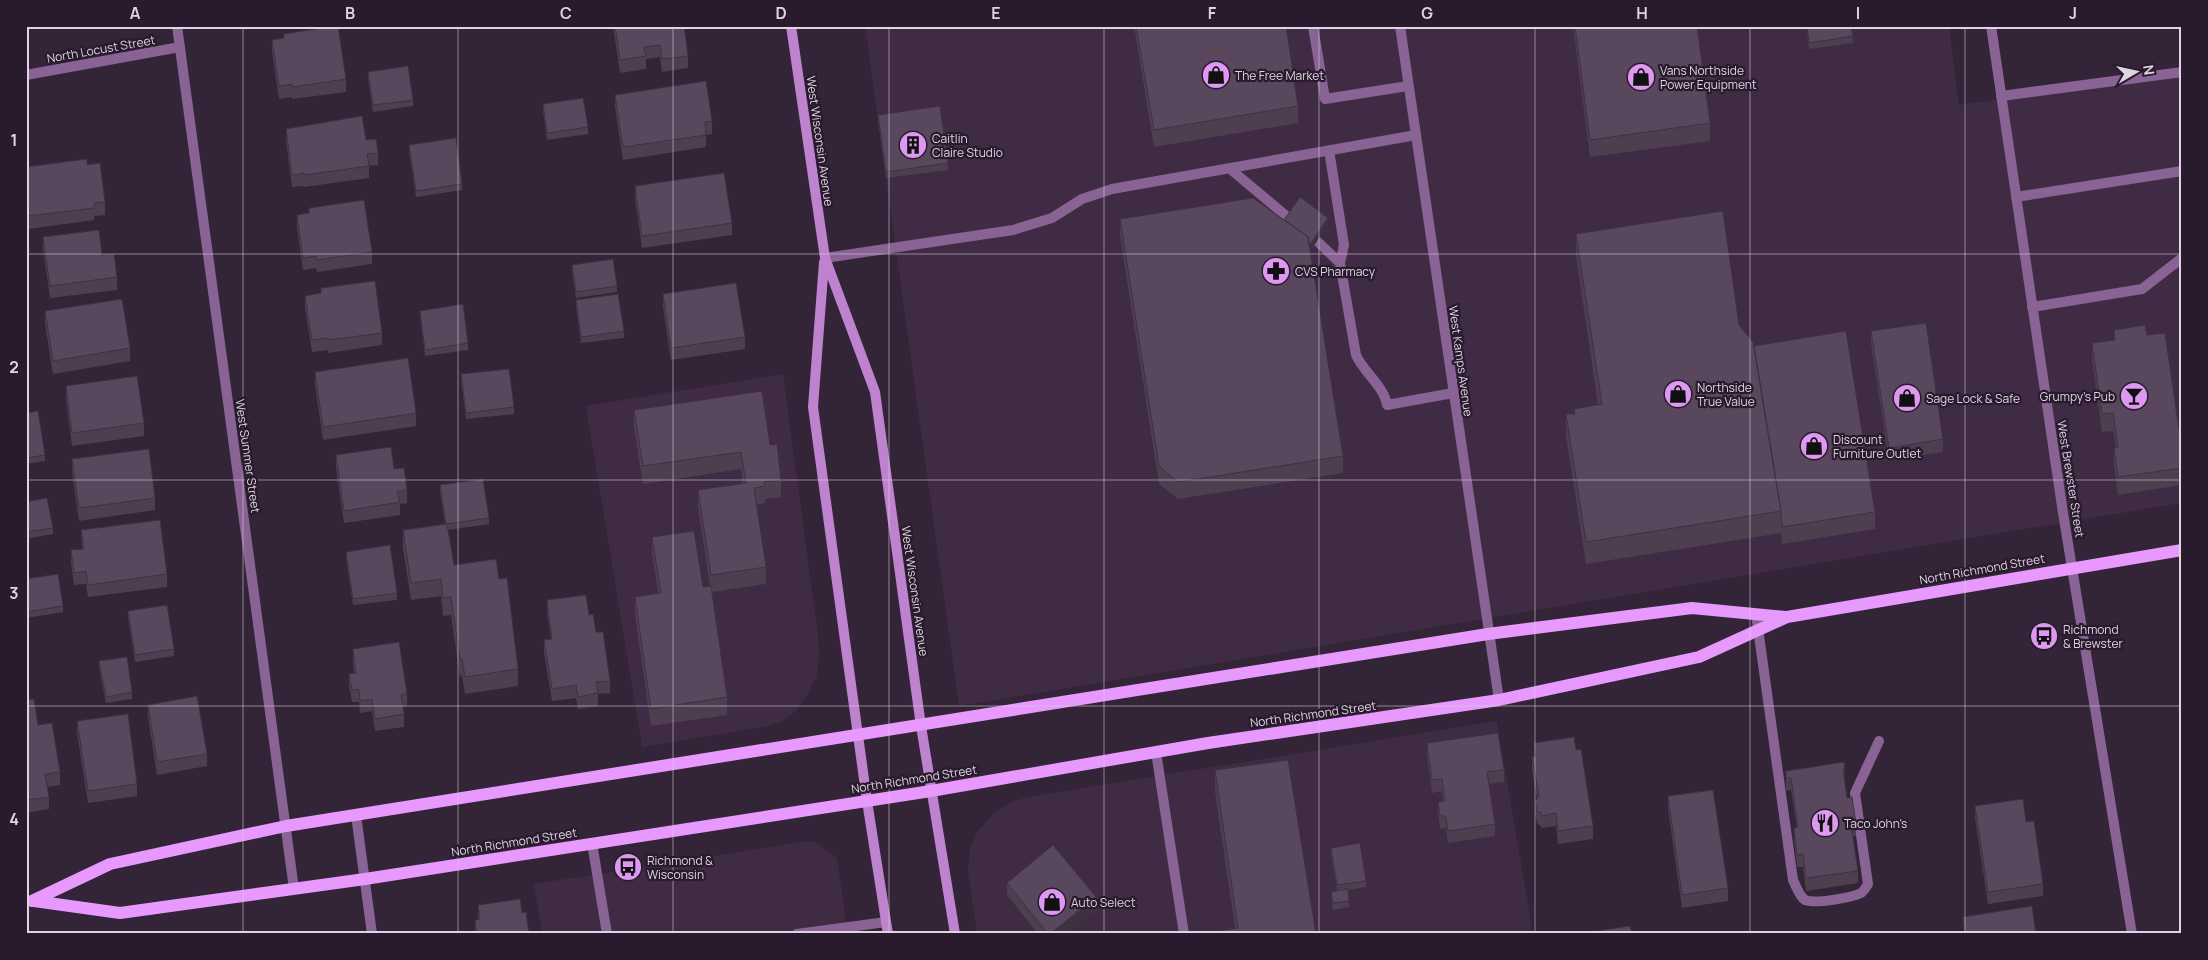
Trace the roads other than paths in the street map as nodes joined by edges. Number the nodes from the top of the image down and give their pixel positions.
1 (177, 26) edge
2 (791, 26) edge
3 (1313, 26) edge
4 (1400, 26) edge
5 (1991, 26) edge
6 (180, 47) junction
7 (2182, 72) edge
8 (26, 75) edge
9 (1408, 86) junction
10 (2001, 96) junction
11 (1416, 135) junction
12 (1329, 150) junction
13 (1228, 168) junction
14 (2182, 171) edge
15 (2016, 197) junction
16 (1290, 219) edge
17 (1317, 241) edge
18 (825, 258) junction
19 (2182, 258) edge
20 (1340, 263) junction
21 (2032, 307) junction
22 (1453, 393) junction
23 (2182, 550) edge
24 (2072, 567) junction
25 (1756, 614) junction
26 (1787, 617) junction
27 (1758, 630) junction
28 (1488, 634) junction
29 (1499, 700) junction
30 (921, 726) junction
31 (858, 736) junction
32 (1879, 741) dead end
33 (1156, 752) junction
34 (931, 791) junction
35 (867, 801) junction
36 (356, 815) junction
37 (286, 826) junction
38 (592, 843) junction
39 (365, 879) junction
40 (294, 888) junction
41 (30, 902) edge
42 (886, 922) junction
43 (372, 934) edge
44 (607, 934) edge
45 (797, 934) edge
46 (888, 934) edge
47 (955, 934) edge
48 (1184, 934) edge
49 (2132, 934) edge

1 - 6 street, West Summer Street
2 - 18 main road, West Wisconsin Avenue
3 - 9 street
4 - 9 street, West Kamps Avenue
5 - 10 street, West Brewster Street
6 - 8 street, North Locust Street
6 - 37 street, West Summer Street
7 - 10 street
9 - 11 street, West Kamps Avenue
10 - 15 street, West Brewster Street
11 - 12 street
11 - 22 street, West Kamps Avenue
12 - 13 street
12 - 20 street
13 - 16 street
13 - 18 street
14 - 15 street
15 - 21 street, West Brewster Street
17 - 20 street
18 - 30 main road, West Wisconsin Avenue
18 - 31 main road, West Wisconsin Avenue
19 - 21 street
20 - 22 street
21 - 24 street, West Brewster Street
22 - 28 street, West Kamps Avenue
23 - 24 main road, North Richmond Street
24 - 26 main road, North Richmond Street
24 - 49 street, West Brewster Street
25 - 26 main road, North Richmond Street
25 - 27 street
25 - 28 main road, North Richmond Street
26 - 27 main road, North Richmond Street
27 - 29 main road, North Richmond Street
27 - 32 street
28 - 29 street, West Kamps Avenue
28 - 30 main road, North Richmond Street
29 - 33 main road, North Richmond Street
30 - 31 main road, North Richmond Street
30 - 34 main road, West Wisconsin Avenue
31 - 35 main road, West Wisconsin Avenue
31 - 36 main road, North Richmond Street
33 - 34 main road, North Richmond Street
33 - 48 street
34 - 35 main road, North Richmond Street
34 - 47 main road, West Wisconsin Avenue
35 - 38 main road, North Richmond Street
35 - 42 main road, West Wisconsin Avenue
36 - 37 main road, North Richmond Street
36 - 39 street
37 - 40 street, West Summer Street
37 - 41 main road, North Richmond Street
38 - 39 main road, North Richmond Street
38 - 44 street
39 - 40 main road, North Richmond Street
39 - 43 street
40 - 41 main road, North Richmond Street
42 - 45 street
42 - 46 main road, West Wisconsin Avenue

